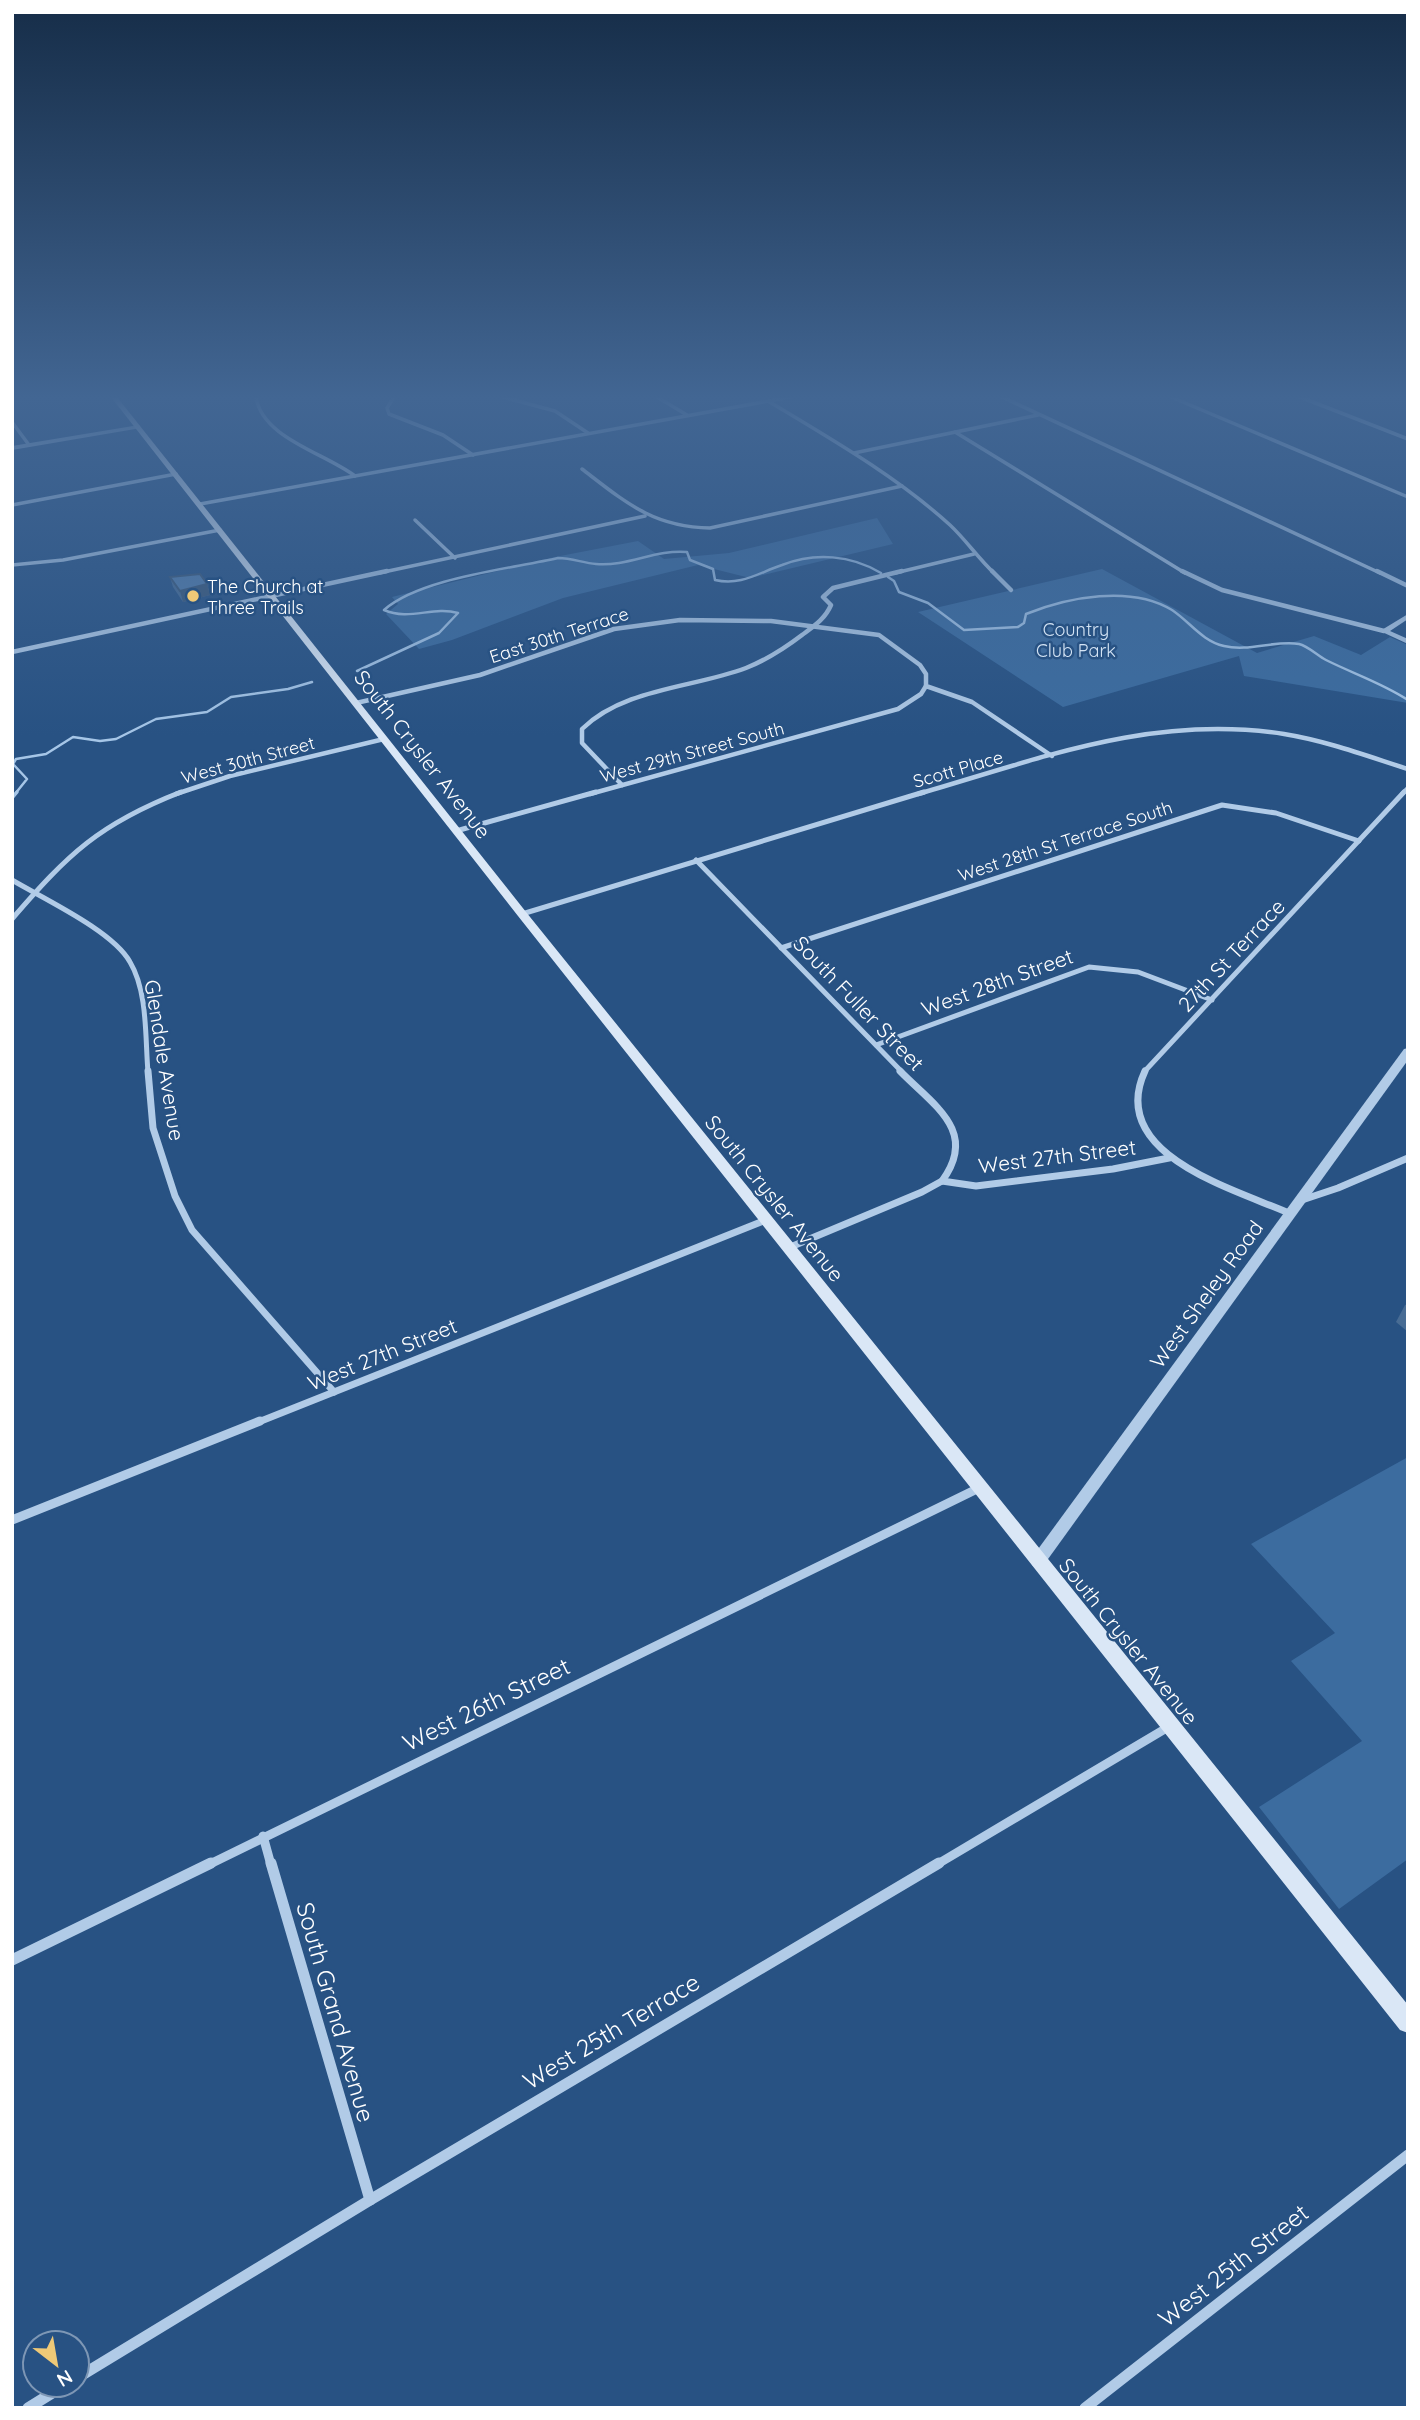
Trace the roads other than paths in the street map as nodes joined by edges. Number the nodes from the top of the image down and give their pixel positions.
1 (204, 510) edge
2 (637, 510) edge
3 (793, 510) edge
4 (931, 510) edge
5 (1082, 510) edge
6 (1244, 510) edge
7 (645, 516) junction
8 (415, 520) dead end
9 (220, 530) junction
10 (974, 554) junction
11 (455, 558) junction
12 (12, 565) edge
13 (1408, 586) edge
14 (1011, 590) dead end
15 (272, 596) junction
16 (1408, 616) edge
17 (813, 627) junction
18 (1384, 631) junction
19 (1408, 642) edge
20 (12, 652) edge
21 (926, 686) junction
22 (356, 703) junction
23 (384, 738) junction
24 (1052, 756) junction
25 (1408, 769) edge
26 (622, 785) junction
27 (1408, 788) edge
28 (456, 831) junction
29 (1359, 841) junction
30 (696, 860) junction
31 (12, 880) edge
32 (36, 893) junction
33 (522, 914) junction
34 (12, 919) edge
35 (781, 948) junction
36 (1212, 1000) junction
37 (876, 1045) junction
38 (1408, 1052) edge
39 (1169, 1158) junction
40 (1408, 1158) edge
41 (942, 1181) junction
42 (1301, 1200) junction
43 (1291, 1214) junction
44 (766, 1220) junction
45 (788, 1248) junction
46 (334, 1392) junction
47 (979, 1488) junction
48 (12, 1520) edge
49 (1038, 1561) junction
50 (1170, 1726) junction
51 (262, 1836) junction
52 (12, 1960) edge
53 (1408, 2022) edge
54 (1408, 2155) edge
55 (370, 2200) junction
56 (91, 2369) edge
57 (1085, 2408) edge

1 - 9 main road, South Crysler Avenue
2 - 7 street
3 - 7 street
4 - 10 street
5 - 18 street
6 - 13 street
7 - 11 street
8 - 11 street
9 - 12 street
9 - 15 main road, South Crysler Avenue
10 - 14 street
10 - 17 street
11 - 15 street
15 - 20 street
15 - 22 main road, South Crysler Avenue
16 - 18 street
17 - 21 street, East 30th Terrace
17 - 22 street, East 30th Terrace
17 - 26 street
18 - 19 street
21 - 24 street
21 - 26 street, West 29th Street South
22 - 23 main road, South Crysler Avenue
23 - 28 main road, South Crysler Avenue
23 - 32 street, West 30th Street
24 - 25 street, Scott Place
24 - 30 street, Scott Place
26 - 28 street, West 29th Street South
27 - 29 street, 27th St Terrace
28 - 33 main road, South Crysler Avenue
29 - 35 street, West 28th St Terrace South
29 - 36 street, 27th St Terrace
30 - 33 street, Scott Place
30 - 35 street, South Fuller Street
31 - 32 street, Glendale Avenue
32 - 34 street, West 30th Street
32 - 46 street, Glendale Avenue
33 - 44 main road, South Crysler Avenue
35 - 37 street, South Fuller Street
36 - 37 street, West 28th Street
36 - 39 street, 27th St Terrace
37 - 41 street, South Fuller Street
38 - 42 street, West Sheley Road
39 - 41 street, West 27th Street
39 - 43 street
40 - 42 street
41 - 45 street
42 - 43 street, West Sheley Road
43 - 49 street, West Sheley Road
44 - 45 main road, South Crysler Avenue
44 - 46 street, West 27th Street
45 - 47 main road, South Crysler Avenue
46 - 48 street, West 27th Street
47 - 49 main road, South Crysler Avenue
47 - 51 street, West 26th Street
49 - 50 main road, South Crysler Avenue
50 - 53 main road, South Crysler Avenue
50 - 55 street, West 25th Terrace
51 - 52 street, West 26th Street
51 - 55 street, South Grand Avenue
54 - 57 street, West 25th Street
55 - 56 street, West 25th Terrace

